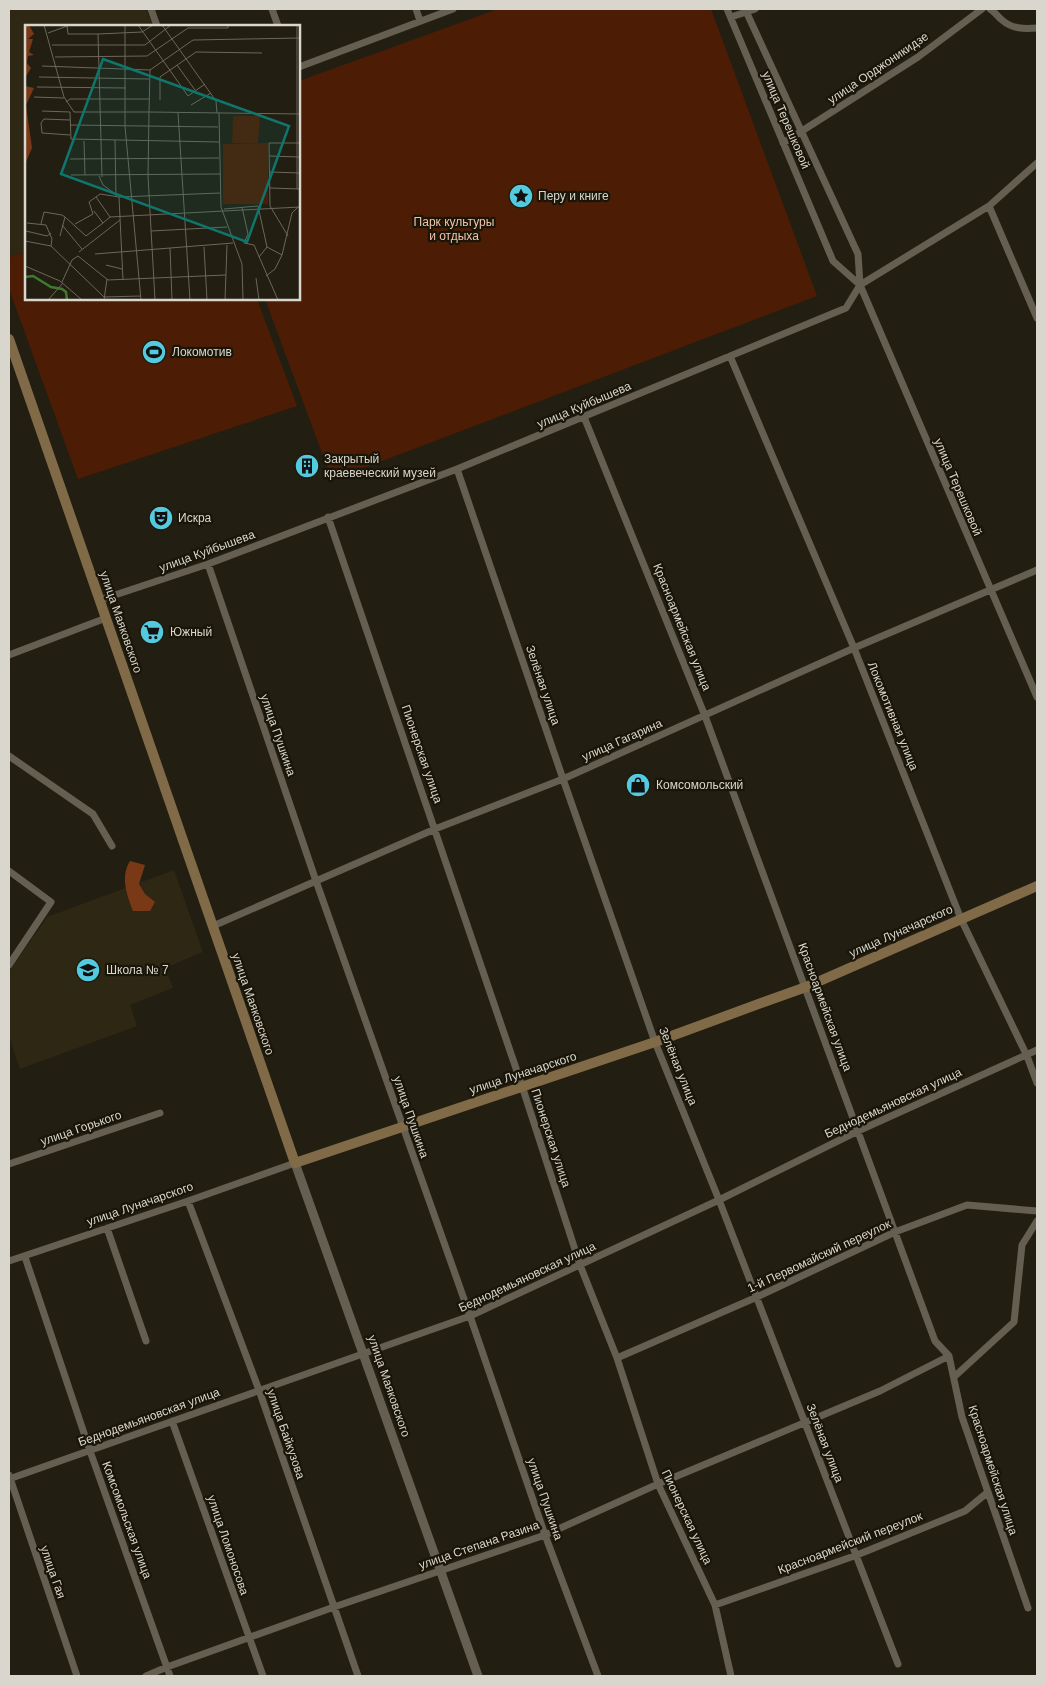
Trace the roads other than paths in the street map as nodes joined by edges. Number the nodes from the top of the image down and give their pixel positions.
1 (151, 9) edge
2 (272, 9) edge
3 (416, 9) edge
4 (454, 9) edge
5 (727, 9) edge
6 (755, 9) edge
7 (982, 9) edge
8 (990, 9) edge
9 (746, 11) edge
10 (731, 17) junction
11 (420, 21) junction
12 (158, 25) edge
13 (278, 25) edge
14 (1037, 28) edge
15 (300, 67) edge
16 (801, 132) junction
17 (783, 143) junction
18 (1037, 163) edge
19 (989, 206) junction
20 (860, 286) junction
21 (1037, 318) edge
22 (9, 340) edge
23 (730, 356) junction
24 (584, 417) junction
25 (457, 469) junction
26 (328, 517) junction
27 (208, 564) junction
28 (1037, 570) edge
29 (990, 591) junction
30 (100, 600) junction
31 (106, 618) junction
32 (854, 648) junction
33 (9, 655) edge
34 (1037, 697) edge
35 (705, 716) junction
36 (9, 756) edge
37 (563, 779) junction
38 (436, 829) junction
39 (112, 846) dead end
40 (9, 871) edge
41 (316, 881) junction
42 (1037, 886) edge
43 (961, 919) junction
44 (212, 926) junction
45 (9, 965) edge
46 (806, 987) junction
47 (655, 1042) junction
48 (1037, 1050) edge
49 (1027, 1056) junction
50 (1037, 1084) edge
51 (522, 1086) junction
52 (160, 1113) dead end
53 (402, 1126) junction
54 (858, 1131) junction
55 (295, 1163) junction
56 (9, 1164) edge
57 (719, 1200) junction
58 (188, 1201) junction
59 (1037, 1211) edge
60 (1037, 1221) edge
61 (107, 1228) junction
62 (895, 1232) junction
63 (25, 1257) junction
64 (9, 1261) edge
65 (580, 1265) junction
66 (757, 1297) junction
67 (470, 1316) junction
68 (146, 1341) dead end
69 (364, 1354) junction
70 (949, 1356) junction
71 (617, 1358) junction
72 (954, 1377) junction
73 (259, 1390) junction
74 (172, 1420) junction
75 (805, 1422) junction
76 (90, 1451) junction
77 (9, 1478) edge
78 (658, 1484) junction
79 (988, 1492) junction
80 (545, 1535) junction
81 (857, 1555) junction
82 (440, 1570) junction
83 (715, 1605) junction
84 (334, 1607) junction
85 (1028, 1608) dead end
86 (248, 1638) junction
87 (898, 1664) dead end
88 (167, 1667) junction
89 (77, 1676) edge
90 (146, 1676) edge
91 (170, 1676) edge
92 (263, 1676) edge
93 (358, 1676) edge
94 (478, 1676) edge
95 (598, 1676) edge
96 (732, 1676) edge

1 - 12 street
2 - 13 street
3 - 11 street
4 - 11 street
5 - 10 street, улица Терешковой
6 - 9 street
7 - 16 street, улица Орджоникидзе
8 - 14 street
9 - 10 street
9 - 16 street, улица Терешковой
10 - 17 street, улица Терешковой
11 - 15 street
16 - 17 street, улица Орджоникидзе
16 - 20 street, улица Терешковой
17 - 20 street, улица Терешковой
18 - 19 street, улица Куйбышева
19 - 20 street, улица Куйбышева
19 - 21 street
20 - 23 street, улица Куйбышева
20 - 29 street, улица Терешковой
22 - 30 main road, улица Маяковского
23 - 24 street, улица Куйбышева
23 - 32 street, Локомотивная улица
24 - 25 street, улица Куйбышева
24 - 35 street, Красноармейская улица
25 - 26 street, улица Куйбышева
25 - 37 street, Зелёная улица
26 - 27 street, улица Куйбышева
26 - 38 street, Пионерская улица
27 - 30 street, улица Куйбышева
27 - 41 street, улица Пушкина
28 - 29 street, улица Гагарина
29 - 32 street, улица Гагарина
29 - 34 street, улица Терешковой
30 - 31 main road, улица Маяковского
31 - 33 street
31 - 44 main road, улица Маяковского
32 - 35 street, улица Гагарина
32 - 43 street, Локомотивная улица
35 - 37 street, улица Гагарина
35 - 46 street, Красноармейская улица
36 - 39 street
37 - 38 street, улица Гагарина
37 - 47 street, Зелёная улица
38 - 41 street, улица Гагарина
38 - 51 street, Пионерская улица
40 - 45 street
41 - 44 street, улица Гагарина
41 - 53 street, улица Пушкина
42 - 43 main road, улица Луначарского
43 - 46 main road, улица Луначарского
43 - 49 street, Локомотивная улица
44 - 55 main road, улица Маяковского
46 - 47 main road, улица Луначарского
46 - 54 street, Красноармейская улица
47 - 51 main road, улица Луначарского
47 - 57 street, Зелёная улица
48 - 49 street, Беднодемьяновская улица
49 - 50 street, Локомотивная улица
49 - 54 street, Беднодемьяновская улица
51 - 53 main road, улица Луначарского
51 - 65 street, Пионерская улица
52 - 56 street, улица Горького
53 - 55 main road, улица Луначарского
53 - 67 street, улица Пушкина
54 - 57 street, Беднодемьяновская улица
54 - 62 street, Красноармейская улица
55 - 58 street, улица Луначарского
55 - 69 street, улица Маяковского
57 - 65 street, Беднодемьяновская улица
57 - 66 street, Зелёная улица
58 - 61 street, улица Луначарского
58 - 73 street, улица Байкузова
59 - 62 street, 1-й Первомайский переулок
60 - 72 street
61 - 63 street, улица Луначарского
61 - 68 street
62 - 66 street, 1-й Первомайский переулок
62 - 70 street, Красноармейская улица
63 - 64 street, улица Луначарского
63 - 76 street, Комсомольская улица
65 - 67 street, Беднодемьяновская улица
65 - 71 street, Пионерская улица
66 - 71 street, 1-й Первомайский переулок
66 - 75 street, Зелёная улица
67 - 69 street, Беднодемьяновская улица
67 - 80 street, улица Пушкина
69 - 73 street, Беднодемьяновская улица
69 - 82 street, улица Маяковского
70 - 72 street, Красноармейская улица
70 - 75 street, улица Степана Разина
71 - 78 street, Пионерская улица
72 - 79 street, Красноармейская улица
73 - 74 street, Беднодемьяновская улица
73 - 84 street, улица Байкузова
74 - 76 street, Беднодемьяновская улица
74 - 86 street, улица Ломоносова
75 - 78 street, улица Степана Разина
75 - 81 street, Зелёная улица
76 - 77 street, Беднодемьяновская улица
76 - 88 street, Комсомольская улица
77 - 89 street, улица Гая
78 - 80 street, улица Степана Разина
78 - 83 street, Пионерская улица
79 - 81 street, Красноармейский переулок
79 - 85 street, Красноармейская улица
80 - 82 street, улица Степана Разина
80 - 95 street, улица Пушкина
81 - 83 street, Красноармейский переулок
81 - 87 street, Зелёная улица
82 - 84 street, улица Степана Разина
82 - 94 street, улица Маяковского
83 - 96 street, Пионерская улица
84 - 86 street, улица Степана Разина
84 - 93 street, улица Байкузова
86 - 88 street, улица Степана Разина
86 - 92 street, улица Ломоносова
88 - 90 street, улица Степана Разина
88 - 91 street, Комсомольская улица

